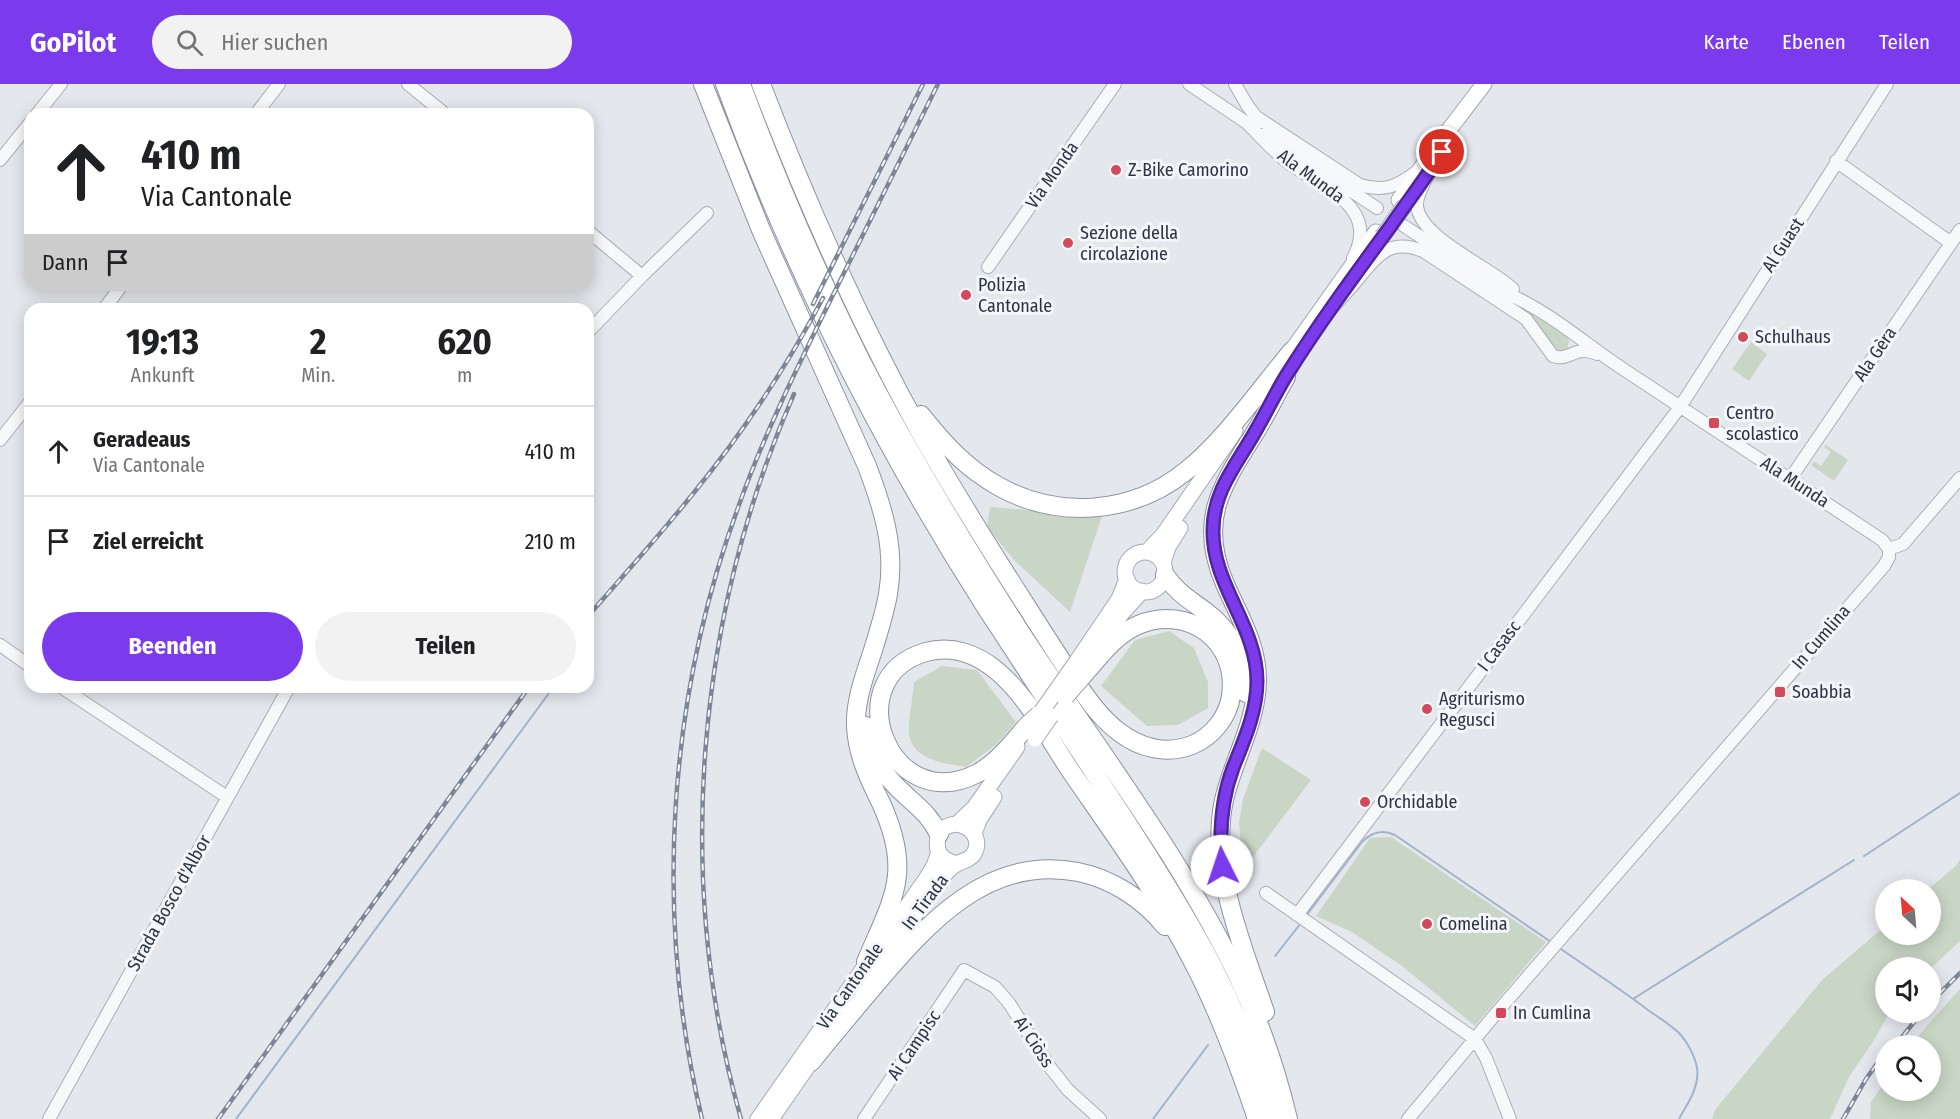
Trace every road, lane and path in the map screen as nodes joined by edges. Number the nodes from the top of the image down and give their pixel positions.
1 (61, 84) edge
2 (279, 84) edge
3 (408, 84) edge
4 (703, 84) edge
5 (725, 84) edge
6 (741, 84) edge
7 (761, 84) edge
8 (1115, 84) edge
9 (1235, 84) edge
10 (1887, 84) edge
11 (1197, 86) edge
12 (1482, 86) edge
13 (42, 108) edge
14 (261, 108) edge
15 (438, 108) edge
16 (1250, 119) junction
17 (24, 130) edge
18 (0, 160) edge
19 (1836, 161) junction
20 (1427, 169) junction
21 (1377, 208) dead end
22 (707, 213) dead end
23 (1404, 226) dead end
24 (1960, 230) edge
25 (594, 236) edge
26 (1951, 243) junction
27 (988, 267) dead end
28 (642, 276) junction
29 (1508, 294) junction
30 (1521, 300) junction
31 (1329, 304) junction
32 (1526, 319) junction
33 (594, 326) edge
34 (1571, 333) junction
35 (877, 347) junction
36 (1292, 351) junction
37 (1571, 354) junction
38 (1607, 359) junction
39 (1286, 376) junction
40 (1680, 407) junction
41 (24, 410) edge
42 (0, 440) edge
43 (1960, 478) edge
44 (1790, 479) junction
45 (1889, 549) junction
46 (1147, 552) junction
47 (1164, 569) junction
48 (1127, 579) junction
49 (1142, 591) junction
50 (0, 645) edge
51 (24, 662) edge
52 (1082, 668) junction
53 (864, 680) junction
54 (70, 693) edge
55 (287, 693) edge
56 (1065, 696) joint
57 (1033, 727) junction
58 (1233, 768) junction
59 (227, 797) junction
60 (957, 824) junction
61 (974, 834) junction
62 (939, 843) junction
63 (957, 864) junction
64 (1266, 893) dead end
65 (1301, 918) junction
66 (866, 962) junction
67 (964, 970) joint
68 (1201, 976) junction
69 (1475, 1040) junction
70 (811, 1062) junction
71 (49, 1119) edge
72 (758, 1119) edge
73 (771, 1119) edge
74 (864, 1119) edge
75 (1100, 1119) edge
76 (1257, 1119) edge
77 (1270, 1119) edge
78 (1288, 1119) edge
79 (1298, 1119) edge
80 (1408, 1119) edge
81 (1510, 1119) edge

1 - 13 street
2 - 14 street
3 - 15 street
4 - 53 highway
5 - 77 highway
6 - 78 highway
7 - 35 highway
8 - 27 street, Via Monda
9 - 16 street, Ala Munda
10 - 19 street, Al Guast
11 - 16 street, Ala Munda
12 - 20 main road
16 - 20 street, Ala Munda
16 - 21 street, Ala Munda
16 - 31 street, Ala Munda
17 - 18 street
19 - 26 street
19 - 40 street, Al Guast
20 - 30 street, Ala Munda
20 - 31 main road
22 - 28 street
23 - 29 street, Ala Munda
24 - 26 street, Ala Gèra
25 - 28 street
26 - 44 street, Ala Gèra
28 - 33 street
29 - 30 street, Ala Munda
29 - 32 street, Ala Munda
30 - 34 street, Ala Munda
31 - 32 street, Ala Munda
31 - 36 main road
31 - 39 main road
32 - 37 street, Ala Munda
34 - 37 street
34 - 38 street, Ala Munda
35 - 36 highway
35 - 52 highway
36 - 46 main road
37 - 38 street, Ala Munda
38 - 40 street, Ala Munda
39 - 47 main road
39 - 58 highway
40 - 44 street, Ala Munda
40 - 65 street, I Casasc
41 - 42 street
43 - 45 street
44 - 45 street, Ala Munda
45 - 69 street, In Cumlina
46 - 47 main road
46 - 48 main road
47 - 49 main road
47 - 58 highway
48 - 49 main road
48 - 52 main road
49 - 52 main road
50 - 51 street
52 - 56 highway, bridge
52 - 57 main road, bridge
53 - 62 highway
53 - 66 highway
54 - 59 street
55 - 59 street, Strada Bosco d'Albor
56 - 57 main road, bridge
57 - 60 main road
57 - 61 main road
57 - 68 highway
58 - 79 highway
59 - 71 street, Strada Bosco d'Albor
60 - 61 main road
60 - 62 main road
61 - 63 main road
62 - 63 main road
62 - 66 main road, Via Cantonale
63 - 70 main road, In Tirada
64 - 65 street
65 - 69 street
66 - 72 main road, Via Cantonale
67 - 74 street, Ai Campisc
67 - 75 street, Ai Ciòss
68 - 70 highway
68 - 76 highway
69 - 80 street, In Cumlina
69 - 81 street
70 - 73 main road, In Tirada

